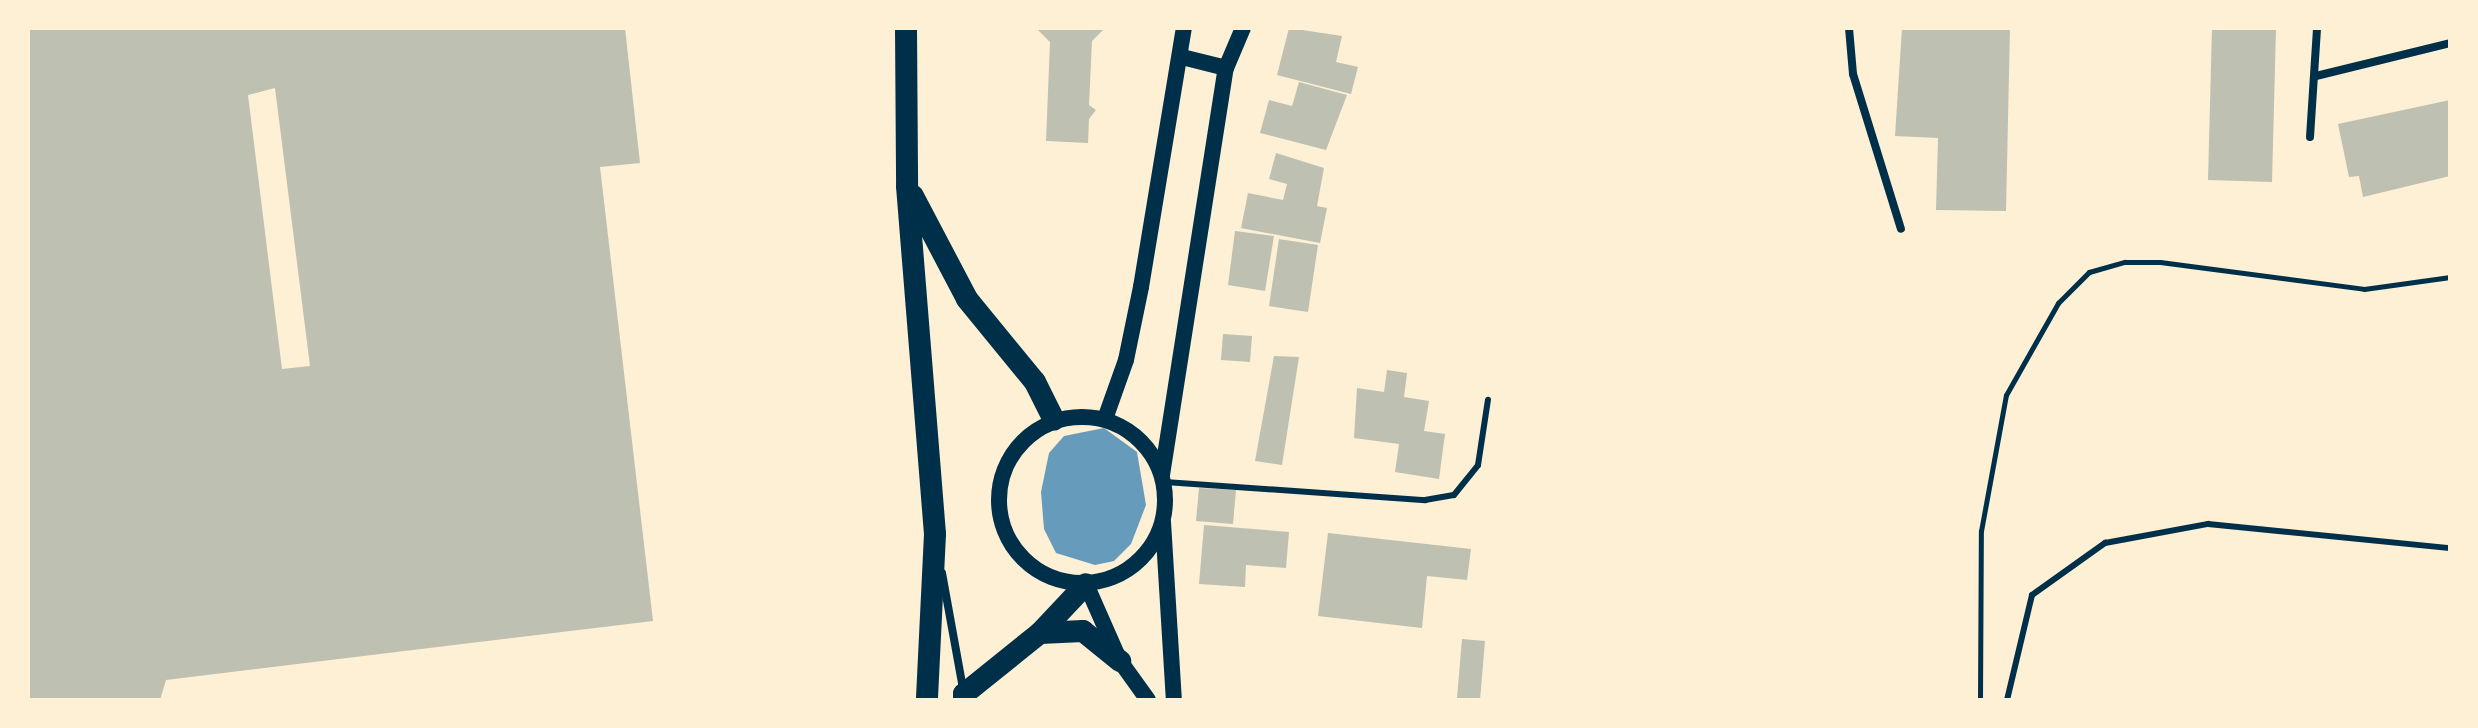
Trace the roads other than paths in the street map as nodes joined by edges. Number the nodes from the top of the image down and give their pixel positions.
1 (906, 28) edge
2 (1184, 28) edge
3 (1243, 28) edge
4 (1849, 28) edge
5 (2317, 28) edge
6 (2450, 43) edge
7 (1182, 57) junction
8 (1226, 68) junction
9 (2316, 76) junction
10 (2310, 137) dead end
11 (907, 186) junction
12 (1901, 229) dead end
13 (1488, 400) dead end
14 (1105, 419) junction
15 (1054, 420) junction
16 (1164, 478) junction
17 (1163, 520) junction
18 (935, 534) junction
19 (2450, 548) edge
20 (1086, 584) junction
21 (1040, 633) junction
22 (1120, 661) junction
23 (964, 697) edge
24 (927, 700) edge
25 (1148, 700) edge
26 (1174, 700) edge
27 (2007, 700) edge

1 - 11 highway
2 - 7 main road
3 - 8 main road
4 - 12 street
5 - 9 street
6 - 9 street
7 - 8 main road
7 - 14 main road
8 - 16 main road
9 - 10 street
11 - 15 highway
11 - 18 highway
13 - 16 lane
14 - 15 main road
14 - 16 main road
15 - 20 main road
16 - 17 main road
17 - 20 main road
17 - 26 main road
18 - 23 street
18 - 24 highway
19 - 27 lane
20 - 21 highway
20 - 22 main road
21 - 22 highway
21 - 23 highway
22 - 25 main road

